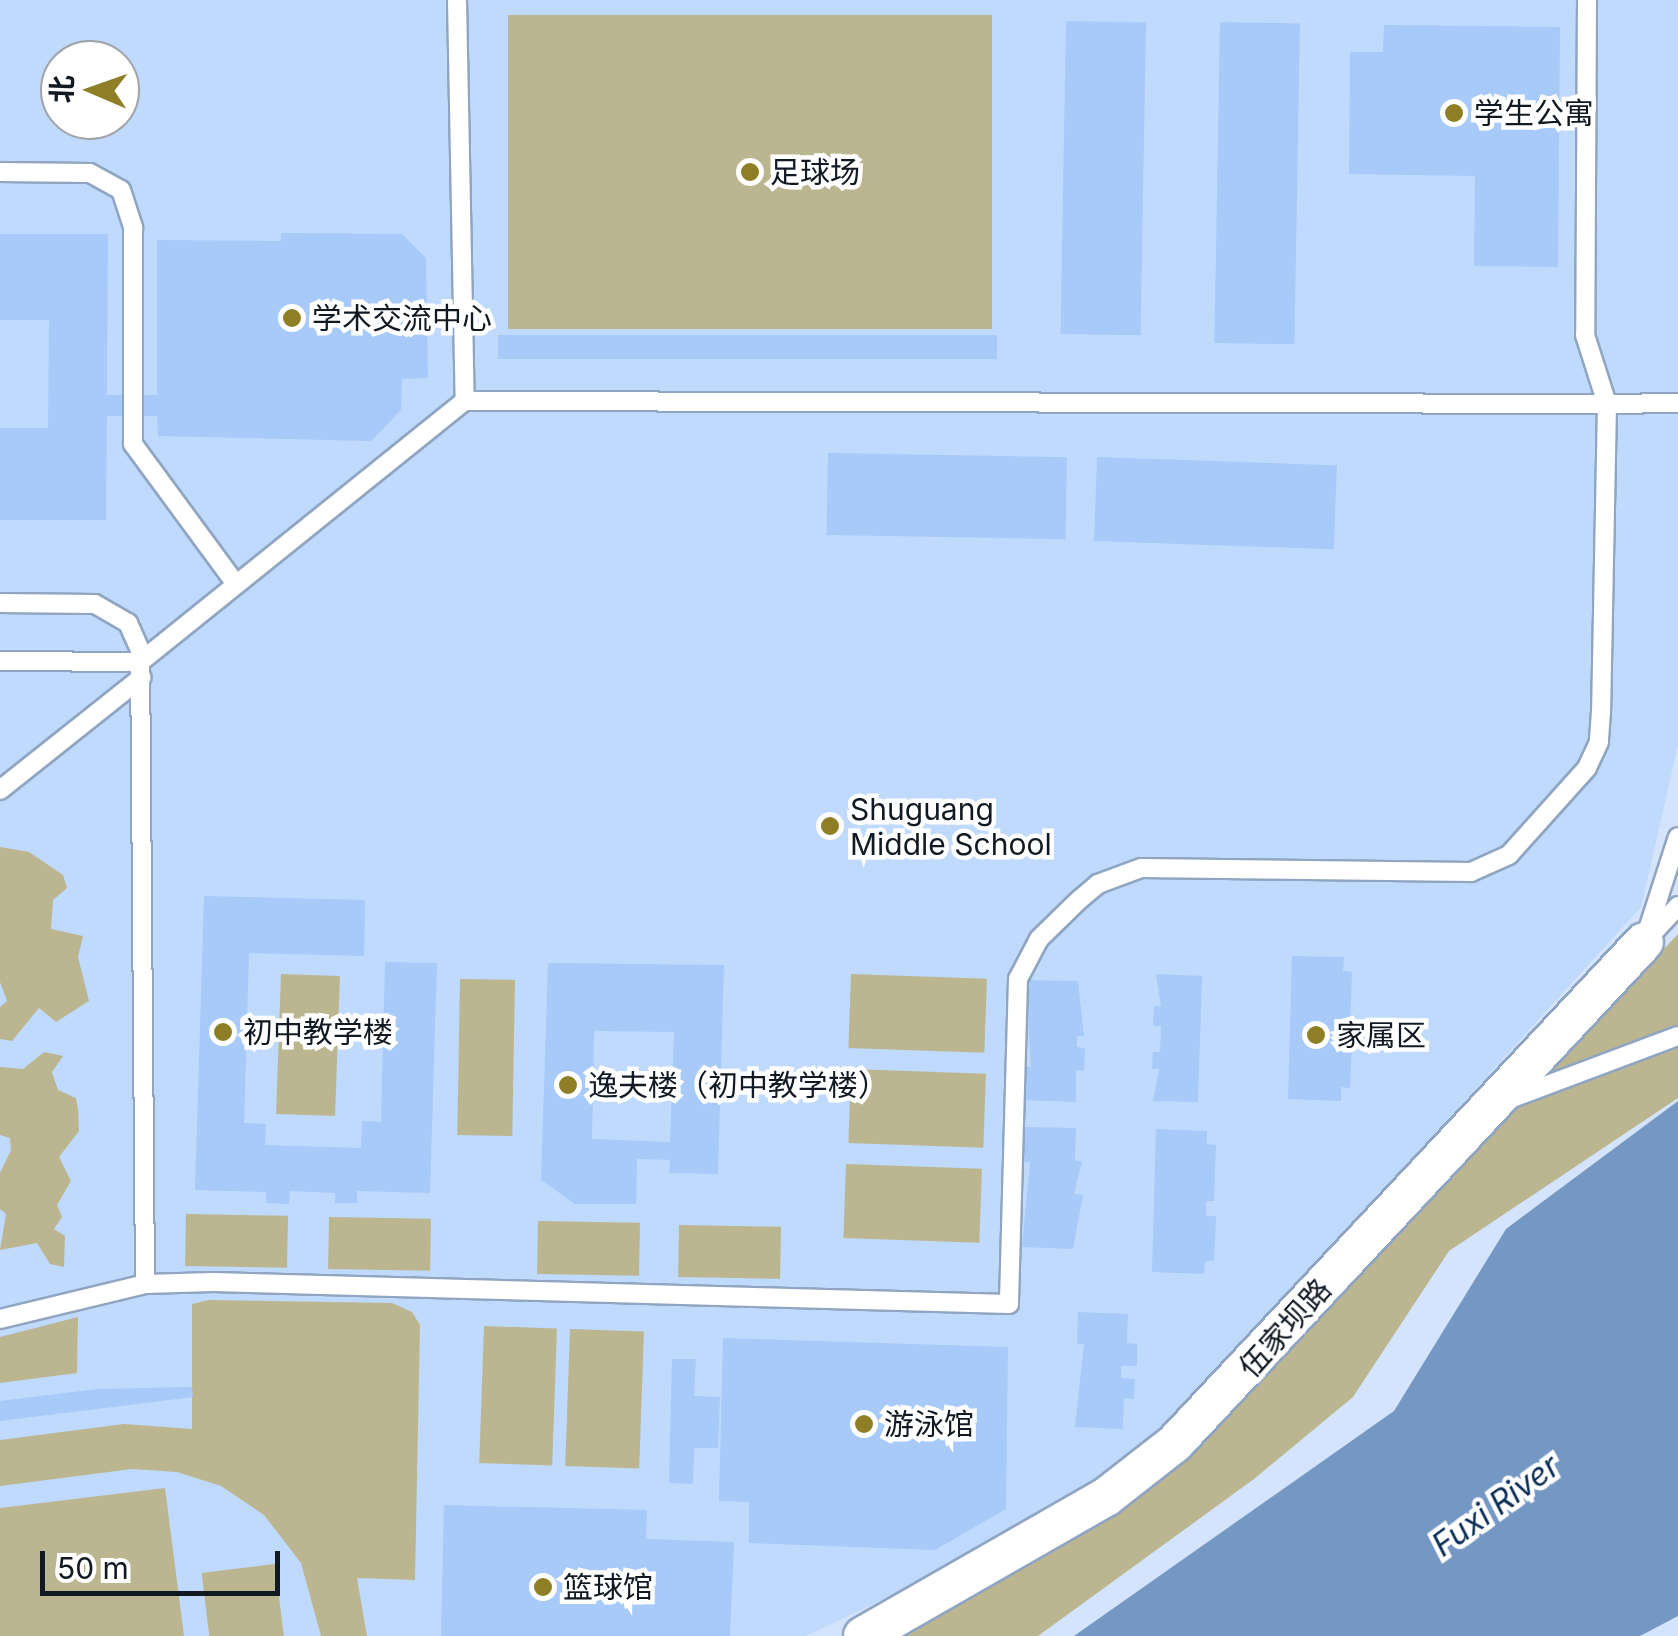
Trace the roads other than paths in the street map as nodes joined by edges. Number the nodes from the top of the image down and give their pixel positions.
1 (458, 0) edge
2 (1587, 0) edge
3 (0, 172) edge
4 (466, 400) junction
5 (1678, 403) edge
6 (1607, 404) junction
7 (236, 584) junction
8 (0, 603) edge
9 (0, 662) edge
10 (141, 670) junction
11 (0, 790) edge
12 (1678, 838) edge
13 (1678, 906) edge
14 (1644, 942) junction
15 (1678, 1036) edge
16 (1492, 1106) junction
17 (145, 1284) junction
18 (0, 1319) edge
19 (863, 1636) edge

1 - 4 lane
2 - 6 lane
3 - 7 lane
4 - 6 lane
4 - 7 lane
5 - 6 lane
6 - 17 lane
7 - 10 lane
8 - 10 lane
9 - 10 lane
10 - 11 lane
10 - 17 lane
12 - 14 lane
13 - 14 lane
14 - 16 street, 伍家坝路
15 - 16 lane
16 - 19 street, 伍家坝路
17 - 18 lane

